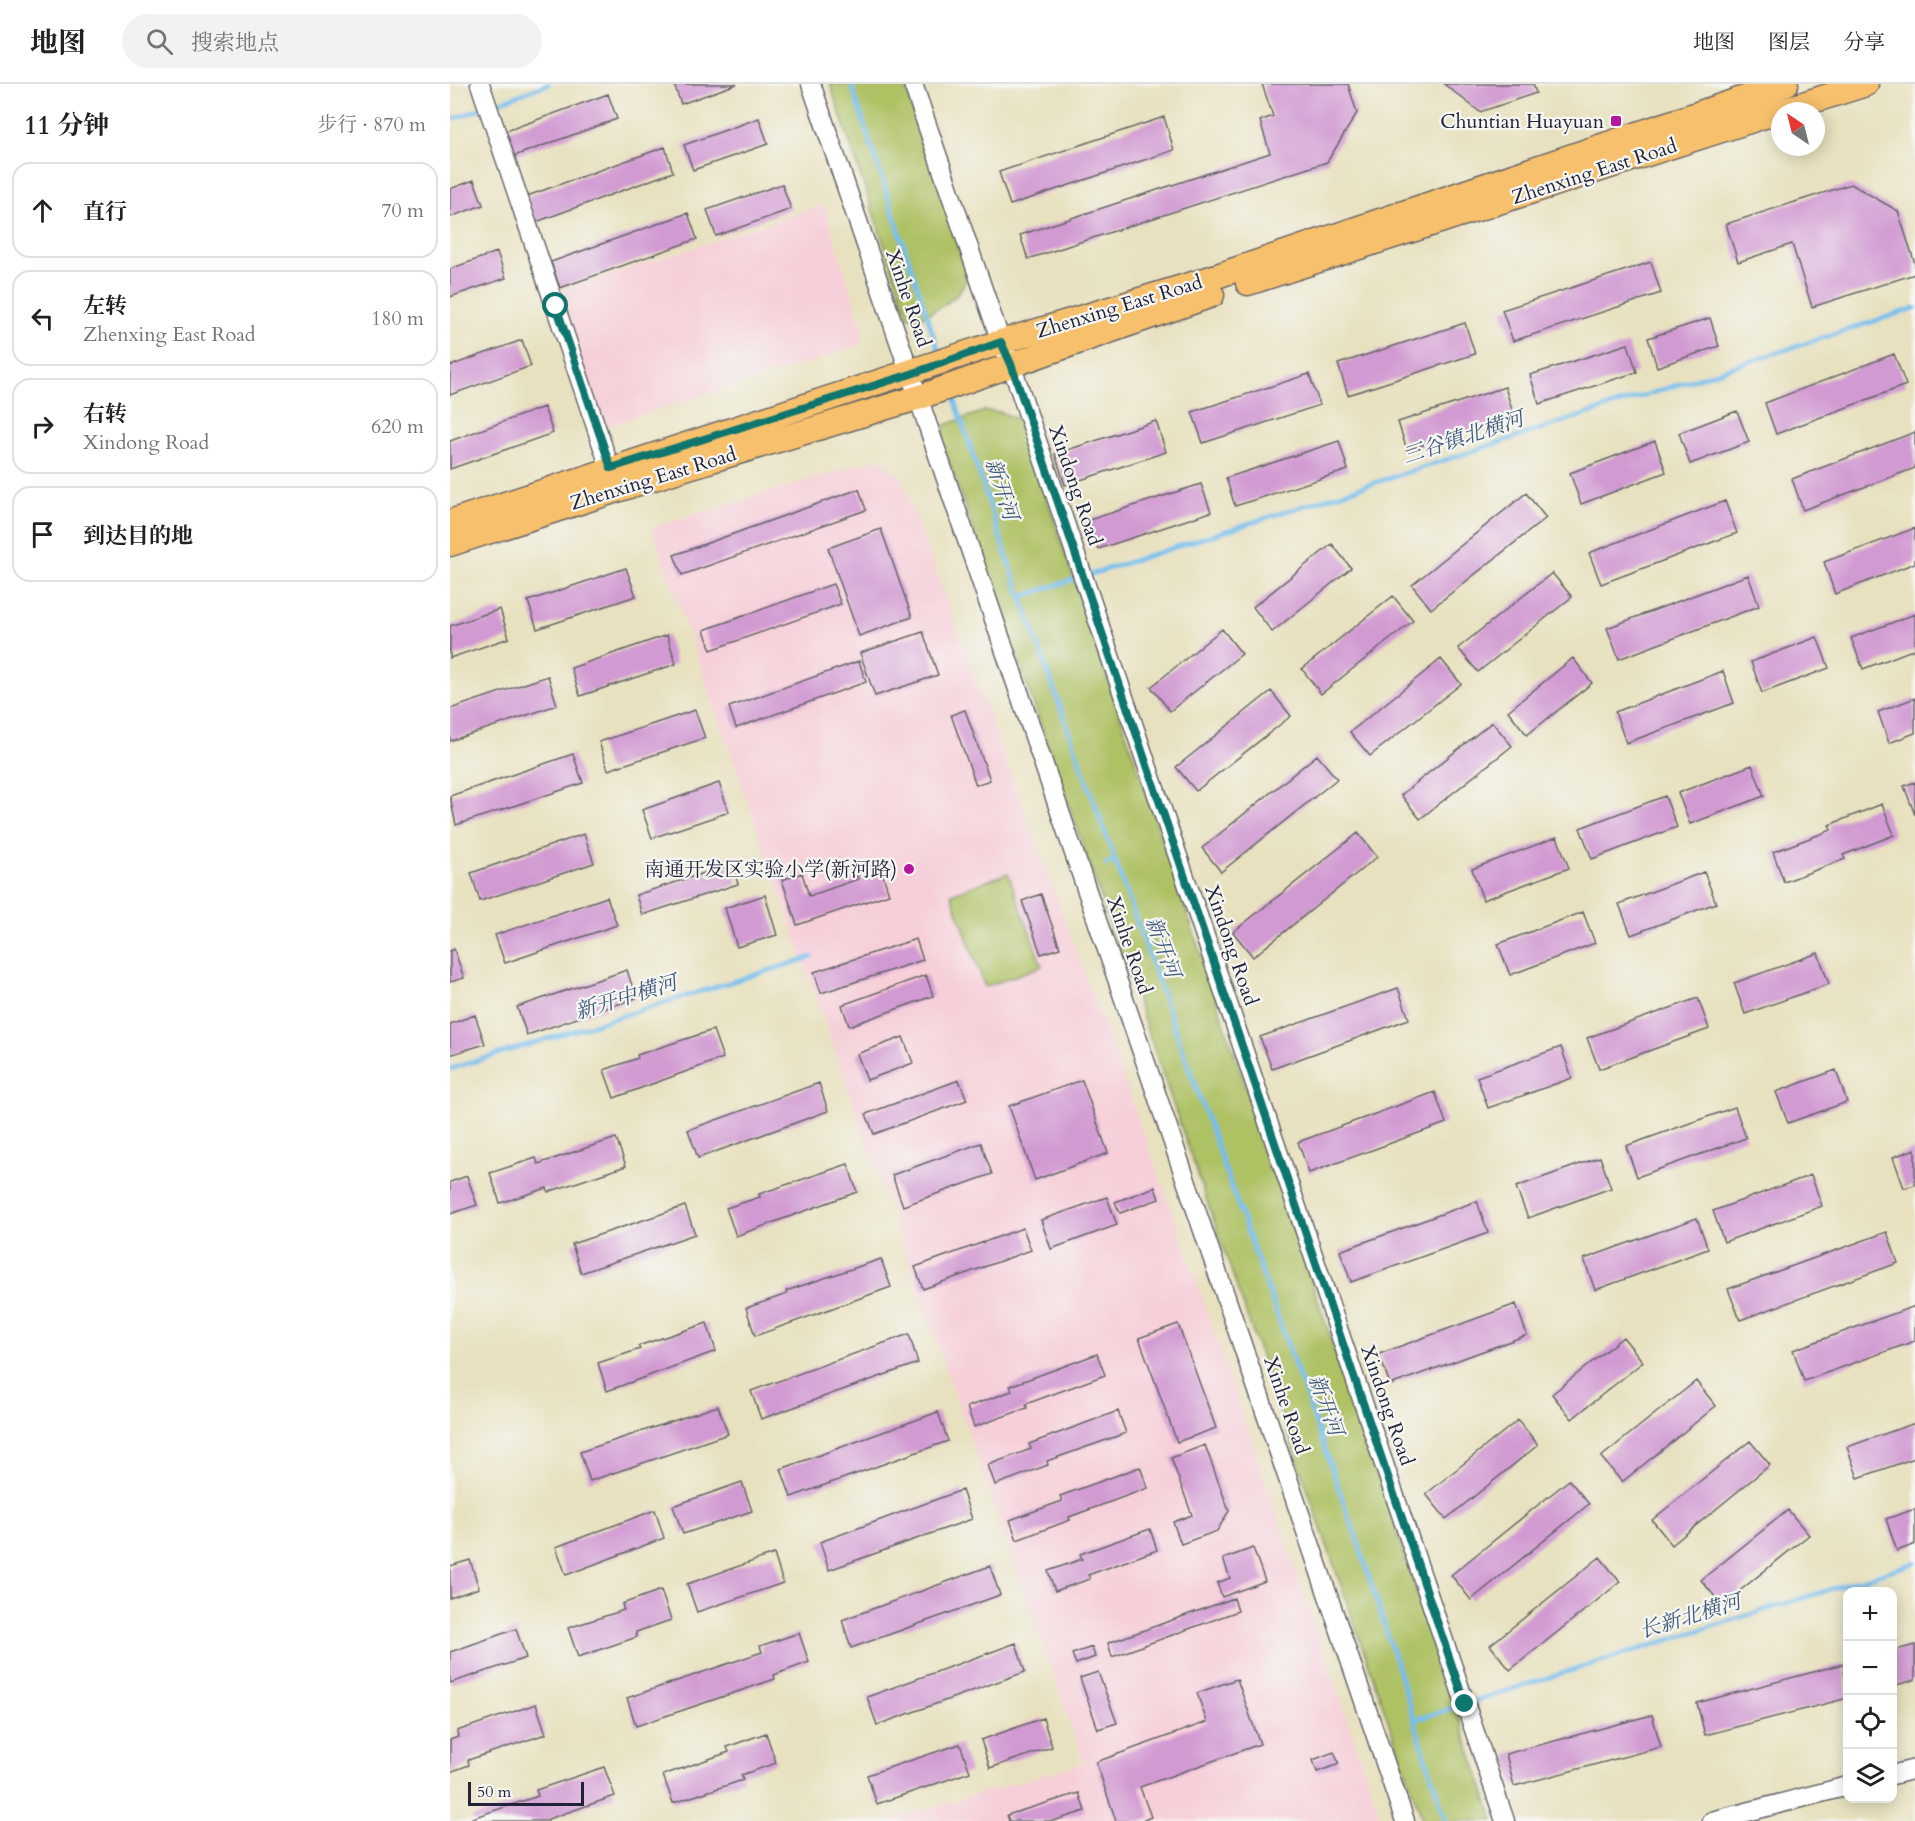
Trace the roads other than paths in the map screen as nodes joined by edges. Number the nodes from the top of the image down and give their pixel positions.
1 (811, 84) edge
2 (913, 84) edge
3 (1786, 84) edge
4 (1866, 84) edge
5 (482, 88) edge
6 (1809, 102) edge
7 (1771, 114) edge
8 (1001, 342) junction
9 (1011, 364) junction
10 (920, 371) junction
11 (930, 393) junction
12 (614, 479) junction
13 (450, 522) edge
14 (450, 544) edge
15 (1915, 1769) edge
16 (1897, 1774) edge
17 (1843, 1787) edge
18 (1405, 1821) edge
19 (1505, 1821) edge
20 (1712, 1821) edge

1 - 10 street, Xinhe Road
2 - 8 street, Xindong Road
3 - 8 main road, Zhenxing East Road
4 - 6 main road, Zhenxing East Road
5 - 12 street
7 - 9 main road, Zhenxing East Road
8 - 9 street, Xindong Road
8 - 10 main road, Zhenxing East Road
9 - 11 main road, Zhenxing East Road
9 - 19 street, Xindong Road
10 - 11 street, Xinhe Road
10 - 12 main road, Zhenxing East Road
11 - 12 main road, Zhenxing East Road
11 - 18 street, Xinhe Road
12 - 13 main road, Zhenxing East Road
12 - 14 main road, Zhenxing East Road
15 - 16 street
17 - 20 street

